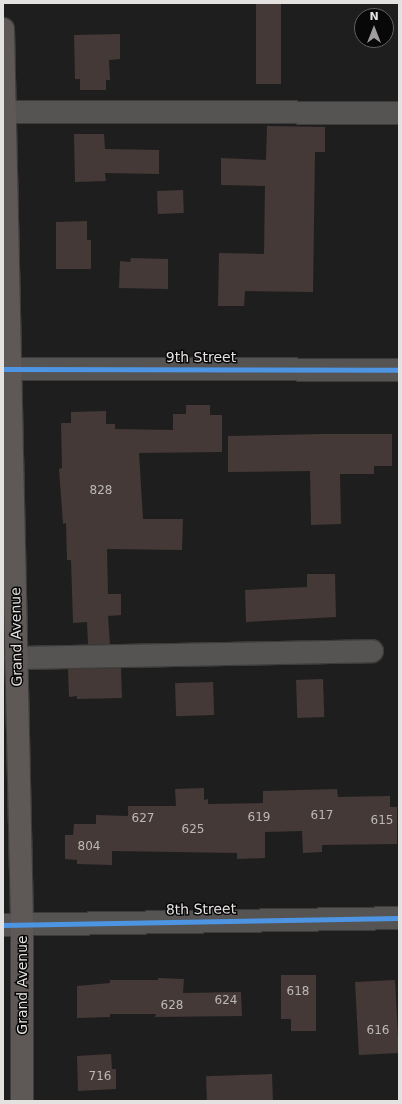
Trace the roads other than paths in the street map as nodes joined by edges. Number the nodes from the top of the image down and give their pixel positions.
1 (3, 29) edge
2 (5, 112) junction
3 (399, 114) edge
4 (7, 369) edge
5 (399, 370) edge
6 (372, 651) dead end
7 (16, 658) junction
8 (399, 918) edge
9 (13, 924) edge
10 (22, 1101) edge

1 - 2 main road, Grand Avenue
2 - 3 street
2 - 4 main road, Grand Avenue
4 - 5 street, 9th Street
4 - 7 main road, Grand Avenue
6 - 7 street
7 - 9 main road, Grand Avenue
8 - 9 street, 8th Street
9 - 10 main road, Grand Avenue

